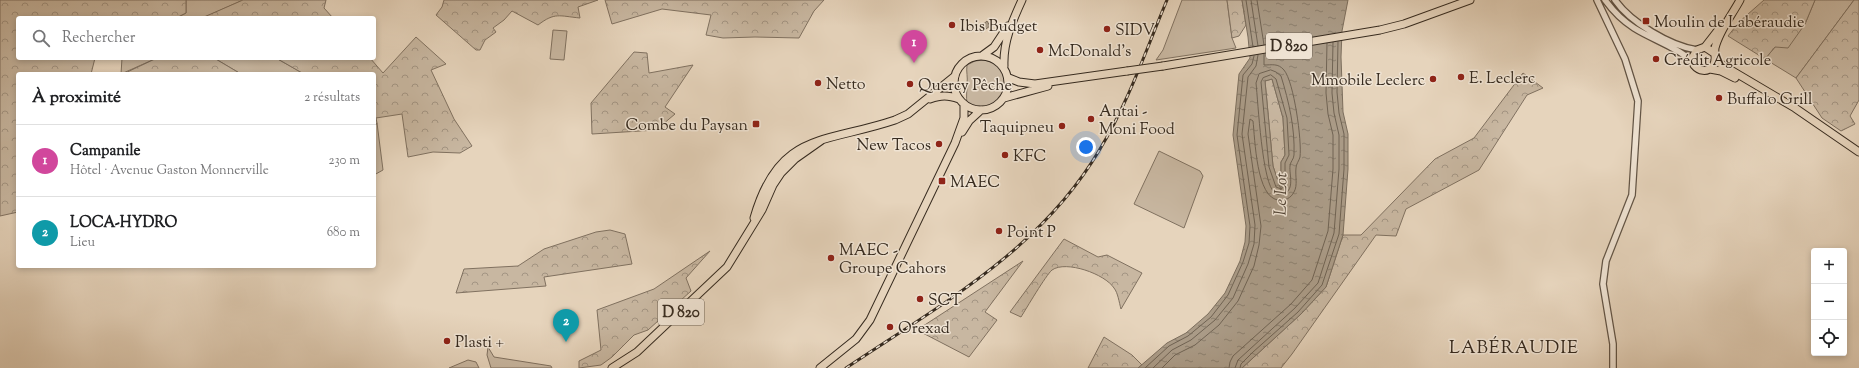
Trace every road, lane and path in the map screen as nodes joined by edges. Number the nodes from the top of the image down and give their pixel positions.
1 (1022, 0) edge
2 (1470, 0) edge
3 (1597, 0) edge
4 (1605, 0) edge
5 (1615, 0) edge
6 (1736, 0) edge
7 (1740, 0) edge
8 (1012, 22) junction
9 (1705, 47) junction
10 (1697, 50) junction
11 (984, 55) junction
12 (1715, 56) junction
13 (1692, 61) junction
14 (1004, 66) junction
15 (1710, 69) junction
16 (955, 76) junction
17 (1008, 78) junction
18 (1075, 78) junction
19 (1766, 91) junction
20 (1004, 98) junction
21 (924, 101) junction
22 (961, 101) junction
23 (981, 110) junction
24 (955, 142) junction
25 (1859, 152) edge
26 (612, 368) edge
27 (820, 368) edge
28 (1613, 368) edge

1 - 8 main road
2 - 18 main road, D 820, bridge
3 - 28 street
4 - 13 street
5 - 10 street
6 - 9 main road
7 - 12 main road
8 - 11 main road
8 - 14 main road
9 - 10 main road
9 - 12 main road
10 - 13 main road
11 - 14 main road
11 - 16 main road
12 - 15 main road
12 - 19 main road
13 - 15 main road
14 - 17 main road
15 - 19 main road
16 - 21 main road, D 820
16 - 22 main road
17 - 18 main road, D 820
17 - 20 main road
18 - 20 main road, D 820
19 - 25 main road
20 - 23 main road
21 - 22 main road, D 820
21 - 26 main road, D 820
22 - 23 main road
22 - 24 main road
23 - 24 main road
24 - 27 main road

